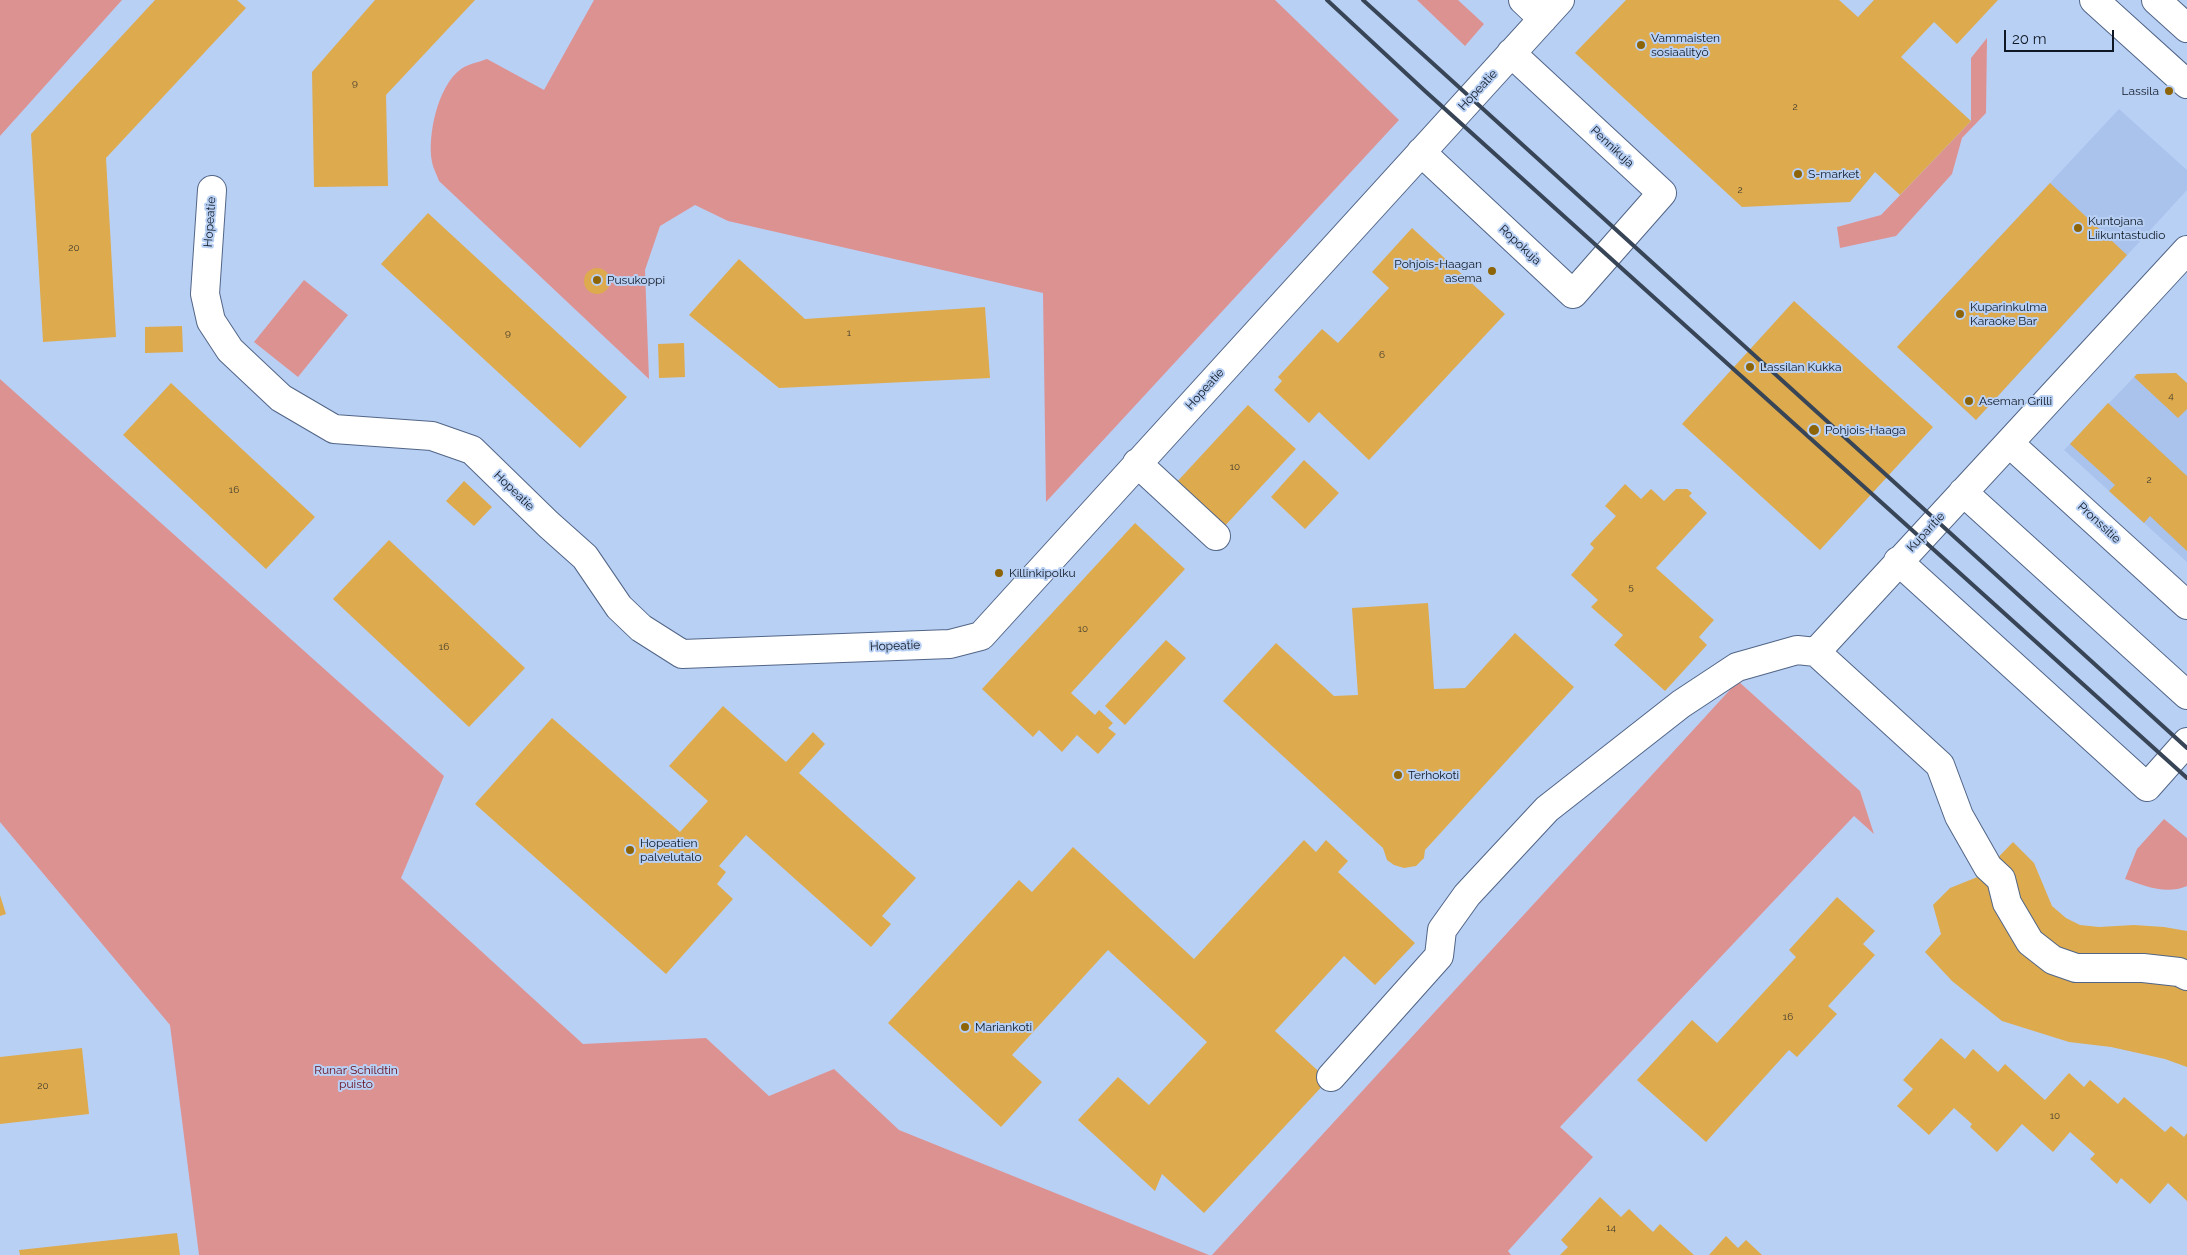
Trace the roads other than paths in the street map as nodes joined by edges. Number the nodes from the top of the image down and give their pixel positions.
1 (1523, 0) edge
2 (2094, 0) edge
3 (2156, 0) edge
4 (1552, 10) edge
5 (2187, 28) edge
6 (1512, 53) junction
7 (2187, 84) edge
8 (1421, 152) junction
9 (212, 190) dead end
10 (1616, 246) joint
11 (2187, 250) edge
12 (2009, 443) junction
13 (1137, 463) junction
14 (1963, 492) junction
15 (1216, 536) dead end
16 (1898, 561) junction
17 (2187, 605) edge
18 (1816, 652) junction
19 (2187, 695) edge
20 (2187, 742) edge
21 (2187, 976) edge
22 (1331, 1078) dead end

1 - 4 street
2 - 7 street
3 - 5 street
4 - 6 street, Hopeatie
6 - 8 street, Hopeatie
6 - 10 street, Pennikuja
8 - 10 street, Ropokuja
8 - 13 street, Hopeatie
9 - 13 street, Hopeatie
11 - 12 street, Kuparitie
12 - 14 street, Kuparitie
12 - 17 street, Pronssitie
13 - 15 street
14 - 16 street, Kuparitie
14 - 19 street
16 - 18 street, Kuparitie
16 - 20 street
18 - 21 street
18 - 22 street

